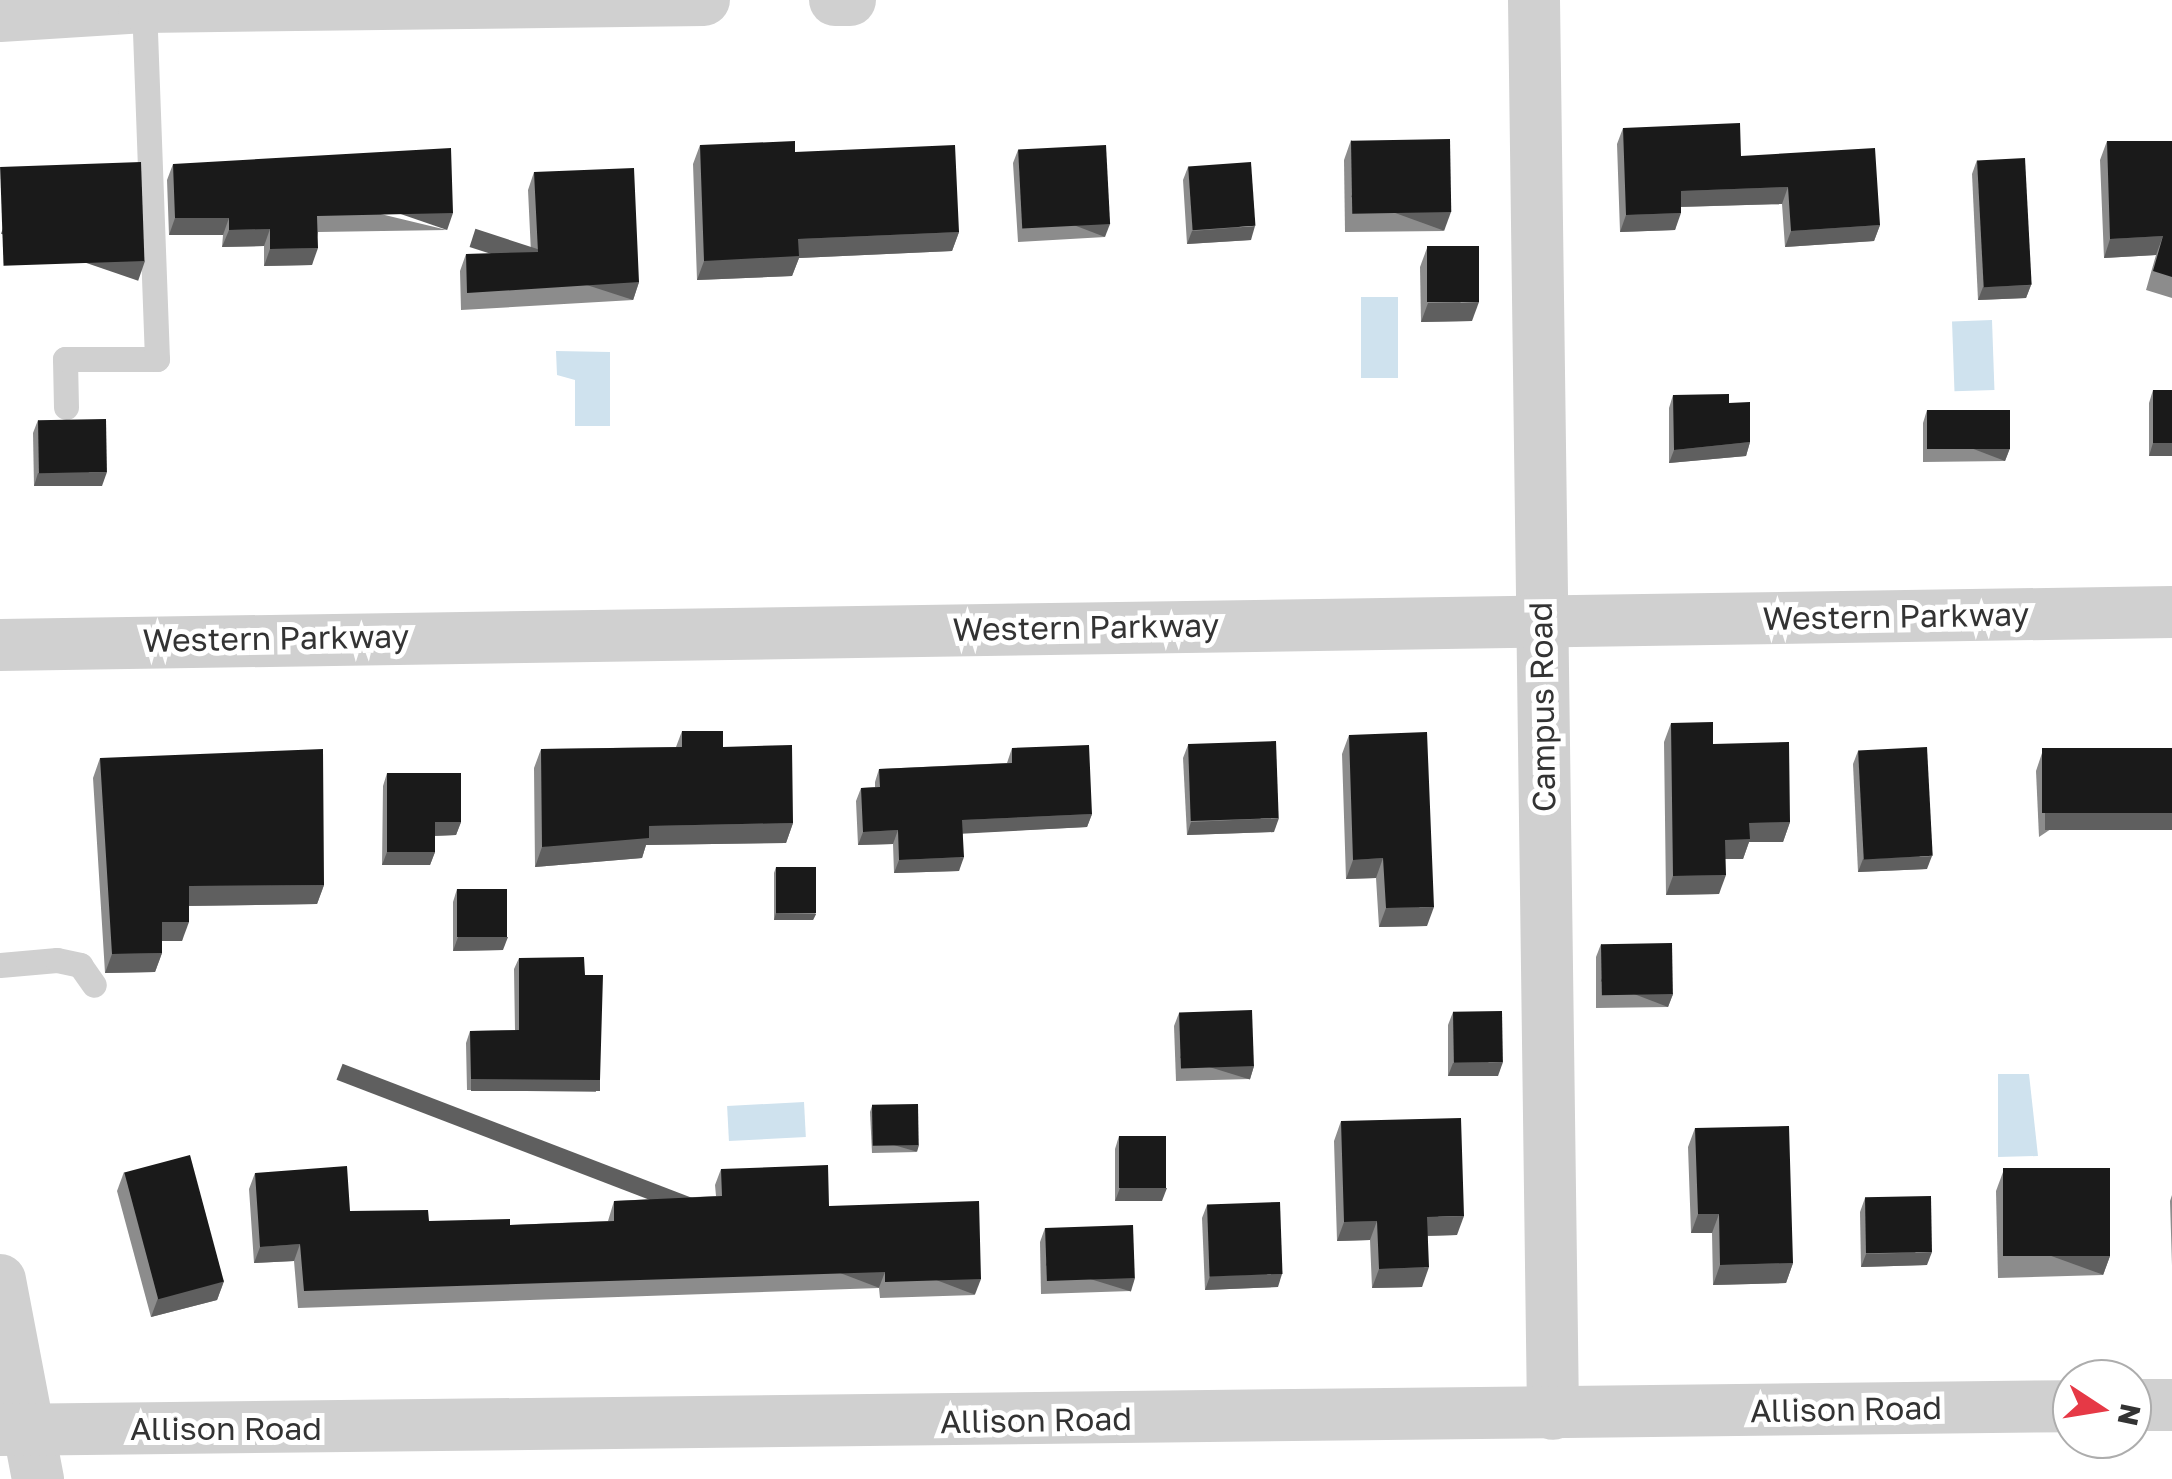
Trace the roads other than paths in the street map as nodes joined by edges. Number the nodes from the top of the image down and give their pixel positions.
1 (704, 0) edge
2 (835, 0) edge
3 (850, 0) edge
4 (1534, 0) edge
5 (144, 7) junction
6 (0, 16) edge
7 (66, 407) dead end
8 (2172, 612) edge
9 (1540, 622) junction
10 (0, 645) edge
11 (0, 965) edge
12 (94, 985) dead end
13 (0, 1280) edge
14 (2052, 1406) edge
15 (1553, 1414) junction
16 (15, 1429) edge
17 (38, 1479) edge

1 - 5 street
2 - 3 street
4 - 9 street, Campus Road
5 - 6 street
5 - 7 lane
8 - 9 street, Western Parkway
9 - 10 street, Western Parkway
9 - 15 street, Campus Road
11 - 12 lane
13 - 16 street
14 - 15 street, Allison Road
15 - 16 street, Allison Road
16 - 17 street

